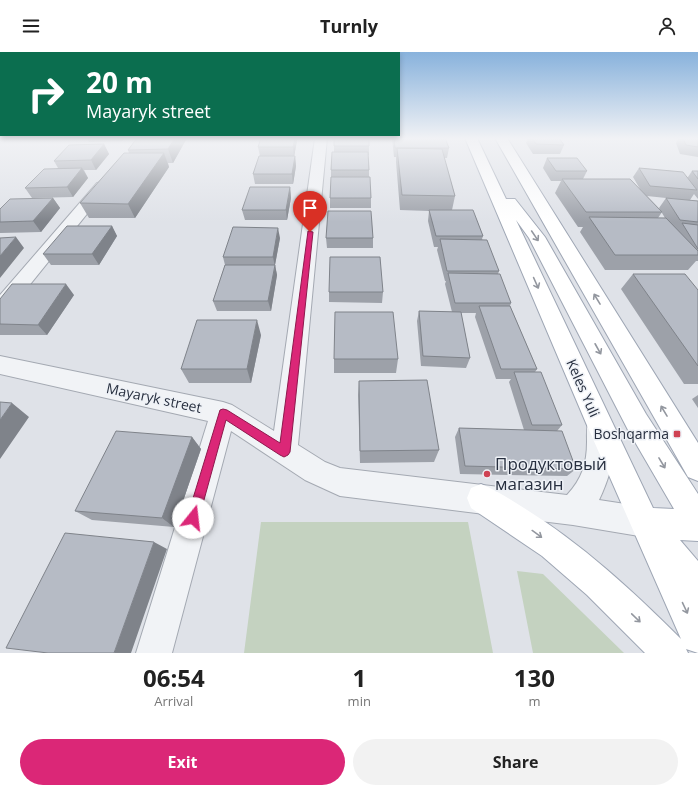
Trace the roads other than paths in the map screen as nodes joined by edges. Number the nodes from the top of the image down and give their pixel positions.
1 (318, 166) edge
2 (484, 166) edge
3 (506, 166) edge
4 (517, 166) edge
5 (486, 171) junction
6 (112, 174) edge
7 (539, 203) junction
8 (0, 308) edge
9 (0, 365) edge
10 (223, 413) junction
11 (599, 423) junction
12 (284, 452) junction
13 (698, 468) edge
14 (481, 498) junction
15 (572, 510) junction
16 (698, 521) edge
17 (645, 522) junction
18 (698, 526) edge
19 (698, 586) edge
20 (698, 636) edge
21 (154, 653) edge
22 (670, 653) edge

1 - 12 street
2 - 5 main road, Keles Yuli
3 - 7 main road
4 - 7 main road
5 -> 11 main road, Keles Yuli
5 -> 16 main road
6 - 8 street
13 -> 7 main road
9 - 10 street, Mayaryk street
10 - 12 street, Mayaryk street
10 - 21 street
11 - 15 street
11 - 17 main road, Keles Yuli
12 - 14 street, Mayaryk street
14 - 15 street, Mayaryk street
14 -> 22 main road
15 - 17 street
17 - 18 main road
17 - 19 main road
17 -> 20 main road, Keles Yuli

